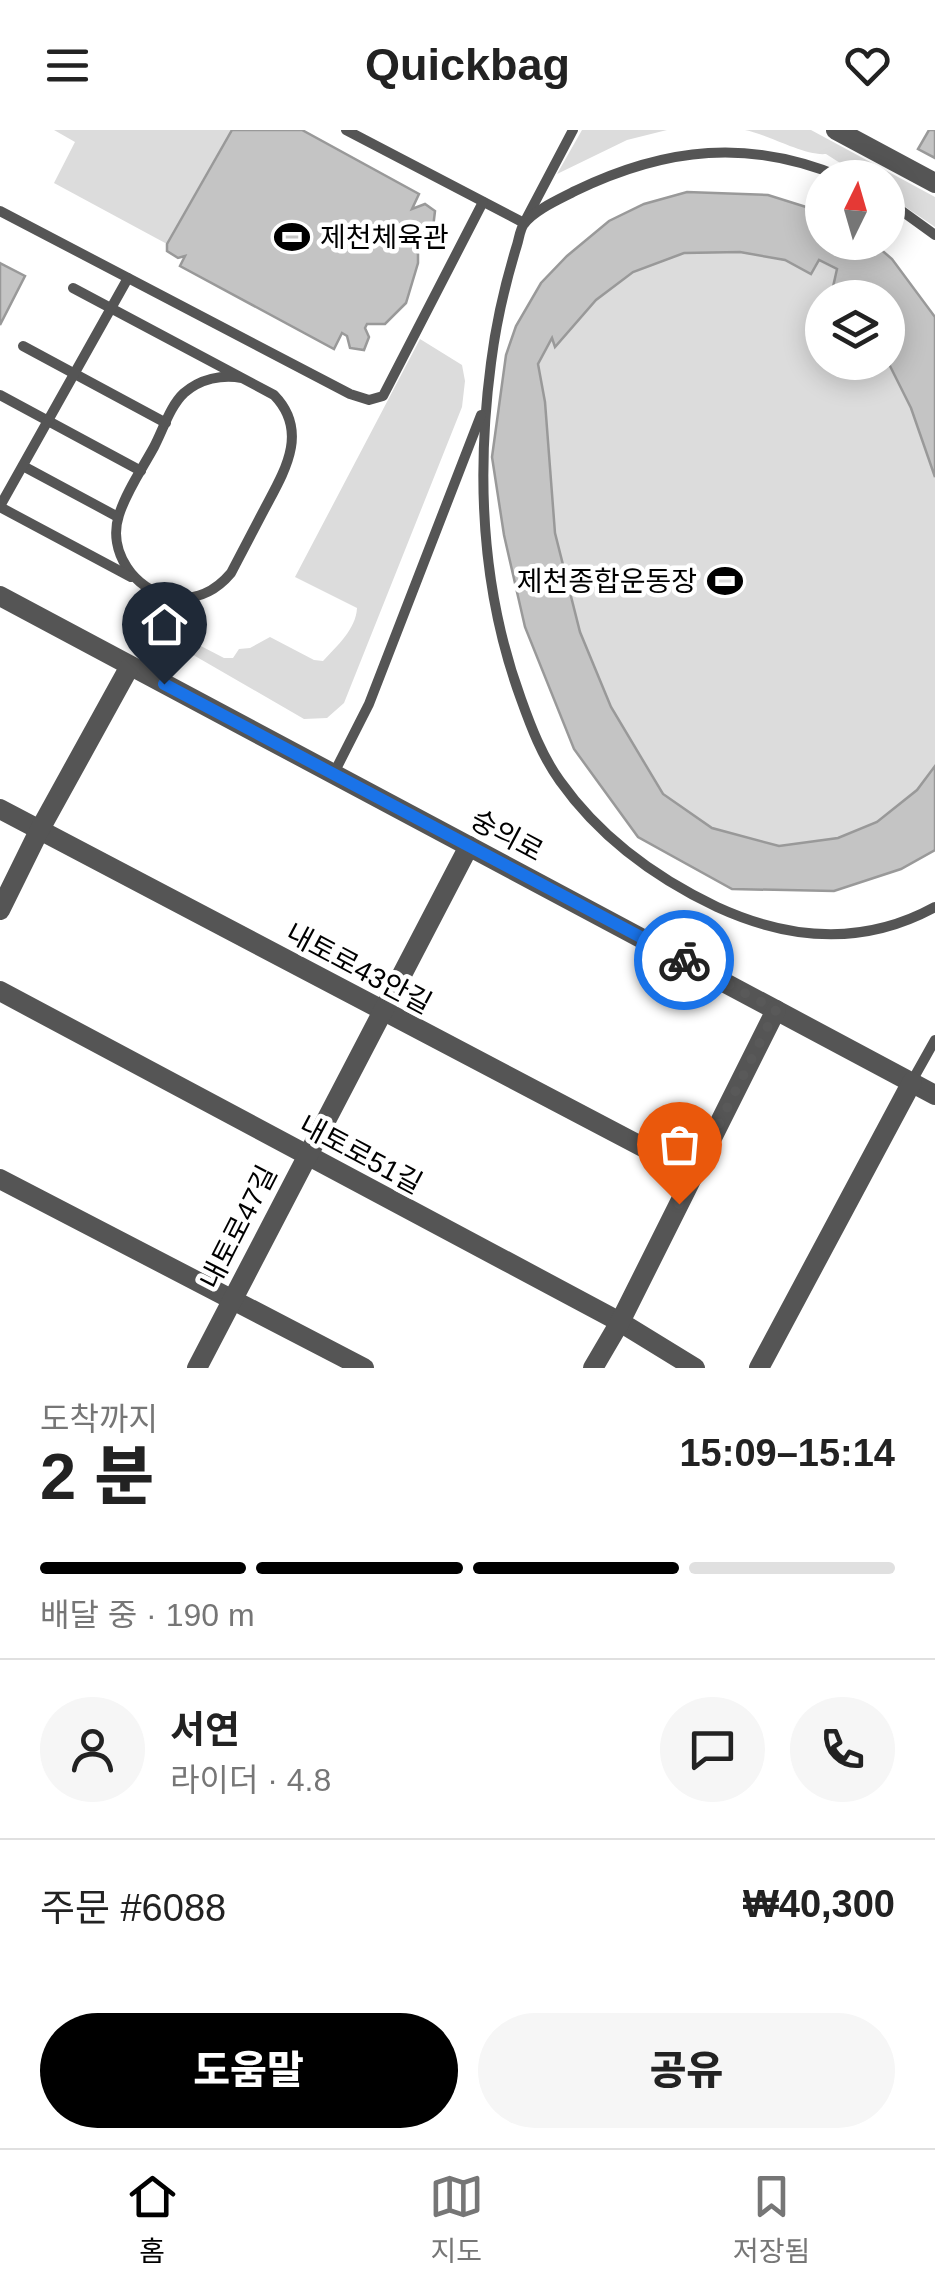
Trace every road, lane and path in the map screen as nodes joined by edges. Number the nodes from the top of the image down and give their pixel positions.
1 (346, 130) edge
2 (573, 130) edge
3 (836, 130) edge
4 (805, 163) edge
5 (935, 183) edge
6 (483, 202) junction
7 (0, 211) edge
8 (905, 213) edge
9 (524, 223) junction
10 (935, 235) edge
11 (128, 278) junction
12 (73, 288) dead end
13 (111, 308) junction
14 (23, 346) dead end
15 (74, 374) junction
16 (242, 378) junction
17 (0, 395) edge
18 (485, 405) junction
19 (48, 421) junction
20 (166, 423) junction
21 (23, 466) junction
22 (141, 471) junction
23 (0, 506) edge
24 (118, 517) junction
25 (136, 580) junction
26 (0, 596) edge
27 (130, 666) junction
28 (334, 774) junction
29 (0, 810) edge
30 (39, 830) junction
31 (469, 846) junction
32 (935, 907) edge
33 (0, 910) edge
34 (0, 990) edge
35 (776, 1010) junction
36 (383, 1011) junction
37 (935, 1040) edge
38 (912, 1082) junction
39 (935, 1095) edge
40 (306, 1156) junction
41 (694, 1174) junction
42 (0, 1179) edge
43 (232, 1300) junction
44 (620, 1322) junction
45 (196, 1368) edge
46 (364, 1368) edge
47 (593, 1368) edge
48 (696, 1368) edge
49 (758, 1368) edge

1 - 6 lane
2 - 9 lane
3 - 5 street
4 - 9 lane
6 - 9 lane
6 - 11 lane
7 - 11 lane
8 - 10 lane
9 - 18 lane
11 - 13 lane
12 - 13 lane
13 - 15 lane
13 - 16 lane
14 - 15 lane
15 - 19 lane
15 - 20 lane
16 - 20 lane
16 - 25 lane
17 - 19 lane
18 - 28 lane
18 - 32 lane
19 - 21 lane
19 - 22 lane
20 - 22 lane
21 - 23 lane
21 - 24 lane
22 - 24 lane
23 - 25 lane
24 - 25 lane
26 - 27 street, 숭의로
27 - 28 street, 숭의로
27 - 30 street
28 - 31 street, 숭의로
29 - 30 street, 내토로43안길
30 - 33 street
30 - 36 street, 내토로43안길
31 - 35 street, 숭의로
31 - 36 street, 내토로47길
34 - 40 street, 내토로51길
35 - 38 street, 숭의로
35 - 41 street
36 - 40 street, 내토로47길
36 - 41 street, 내토로43안길
37 - 38 lane
38 - 39 street, 숭의로
38 - 49 street
40 - 43 street, 내토로47길
40 - 44 street, 내토로51길
41 - 44 street
42 - 43 street
43 - 45 street, 내토로47길
43 - 46 street
44 - 47 street
44 - 48 street, 내토로51길

